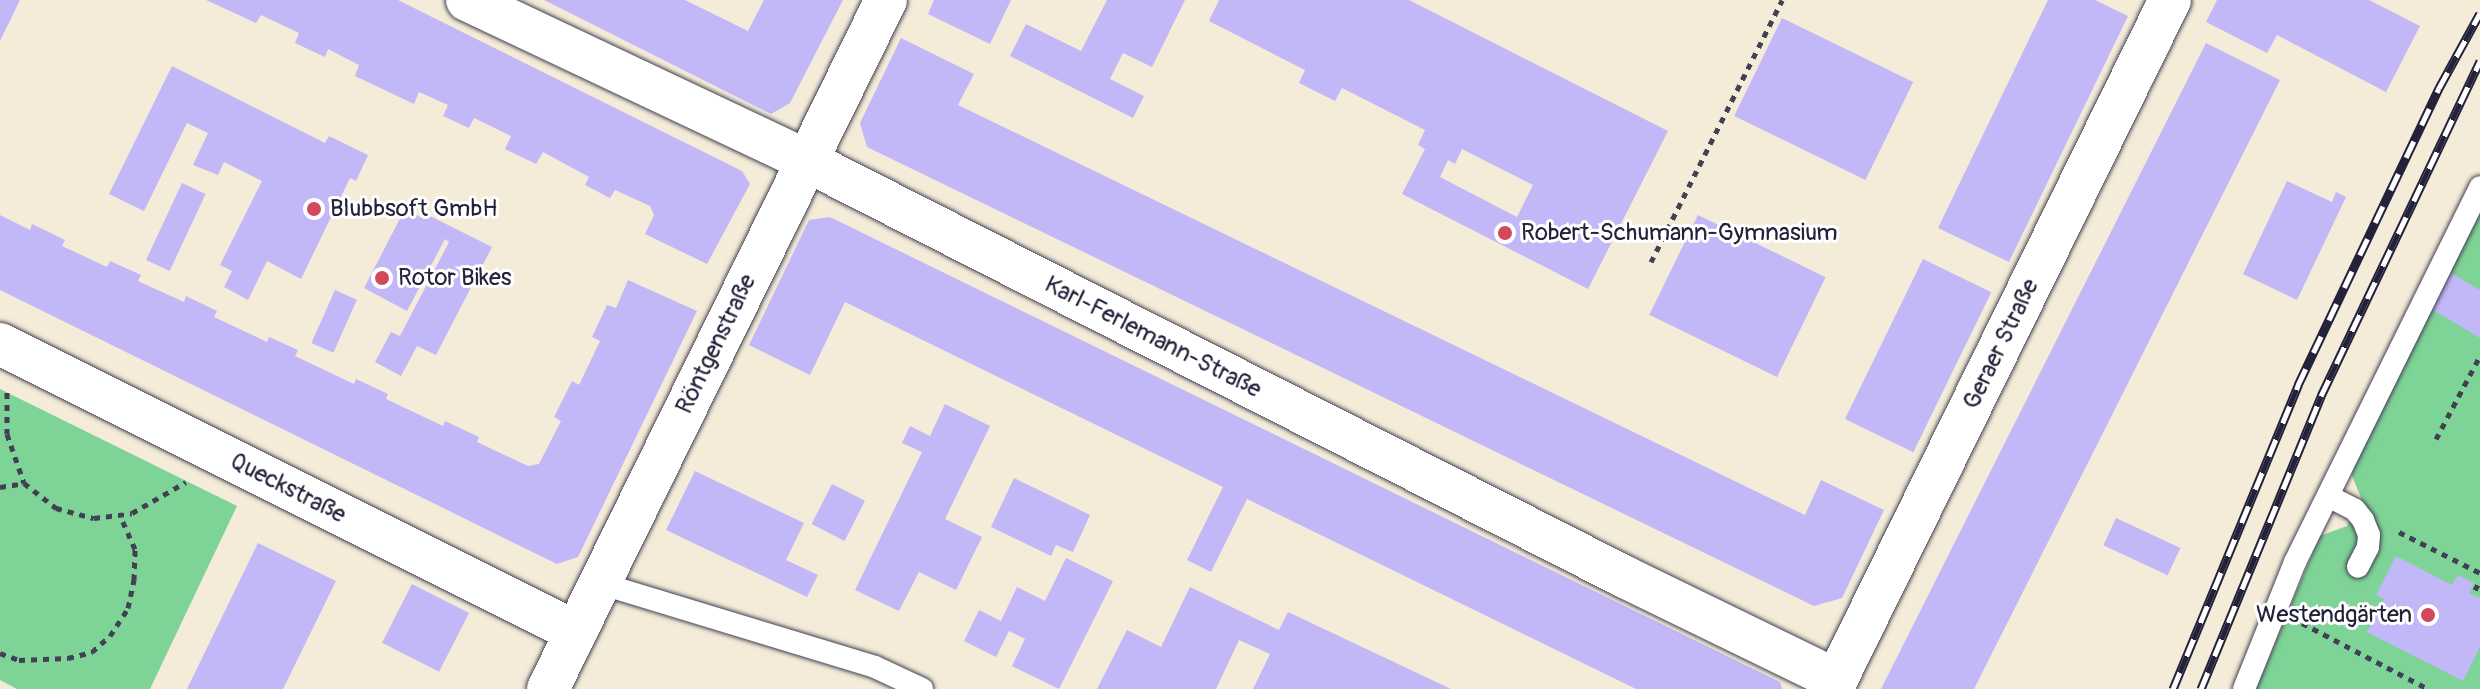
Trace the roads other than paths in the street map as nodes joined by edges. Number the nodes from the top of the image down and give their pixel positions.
1 (467, 0) edge
2 (886, 0) edge
3 (2170, 0) edge
4 (805, 160) junction
5 (2480, 187) edge
6 (9, 348) edge
7 (2328, 496) junction
8 (2358, 567) dead end
9 (599, 583) junction
10 (576, 632) junction
11 (1834, 685) edge
12 (548, 689) edge
13 (922, 689) edge
14 (2244, 689) edge

1 - 4 street, Karl-Ferlemann-Straße
2 - 4 street, Röntgenstraße
3 - 11 street, Geraer Straße
4 - 9 street, Röntgenstraße
4 - 11 street, Karl-Ferlemann-Straße
5 - 7 lane
6 - 10 street, Queckstraße
7 - 8 lane
7 - 14 lane
9 - 10 street, Röntgenstraße
9 - 13 lane
10 - 12 street, Röntgenstraße

